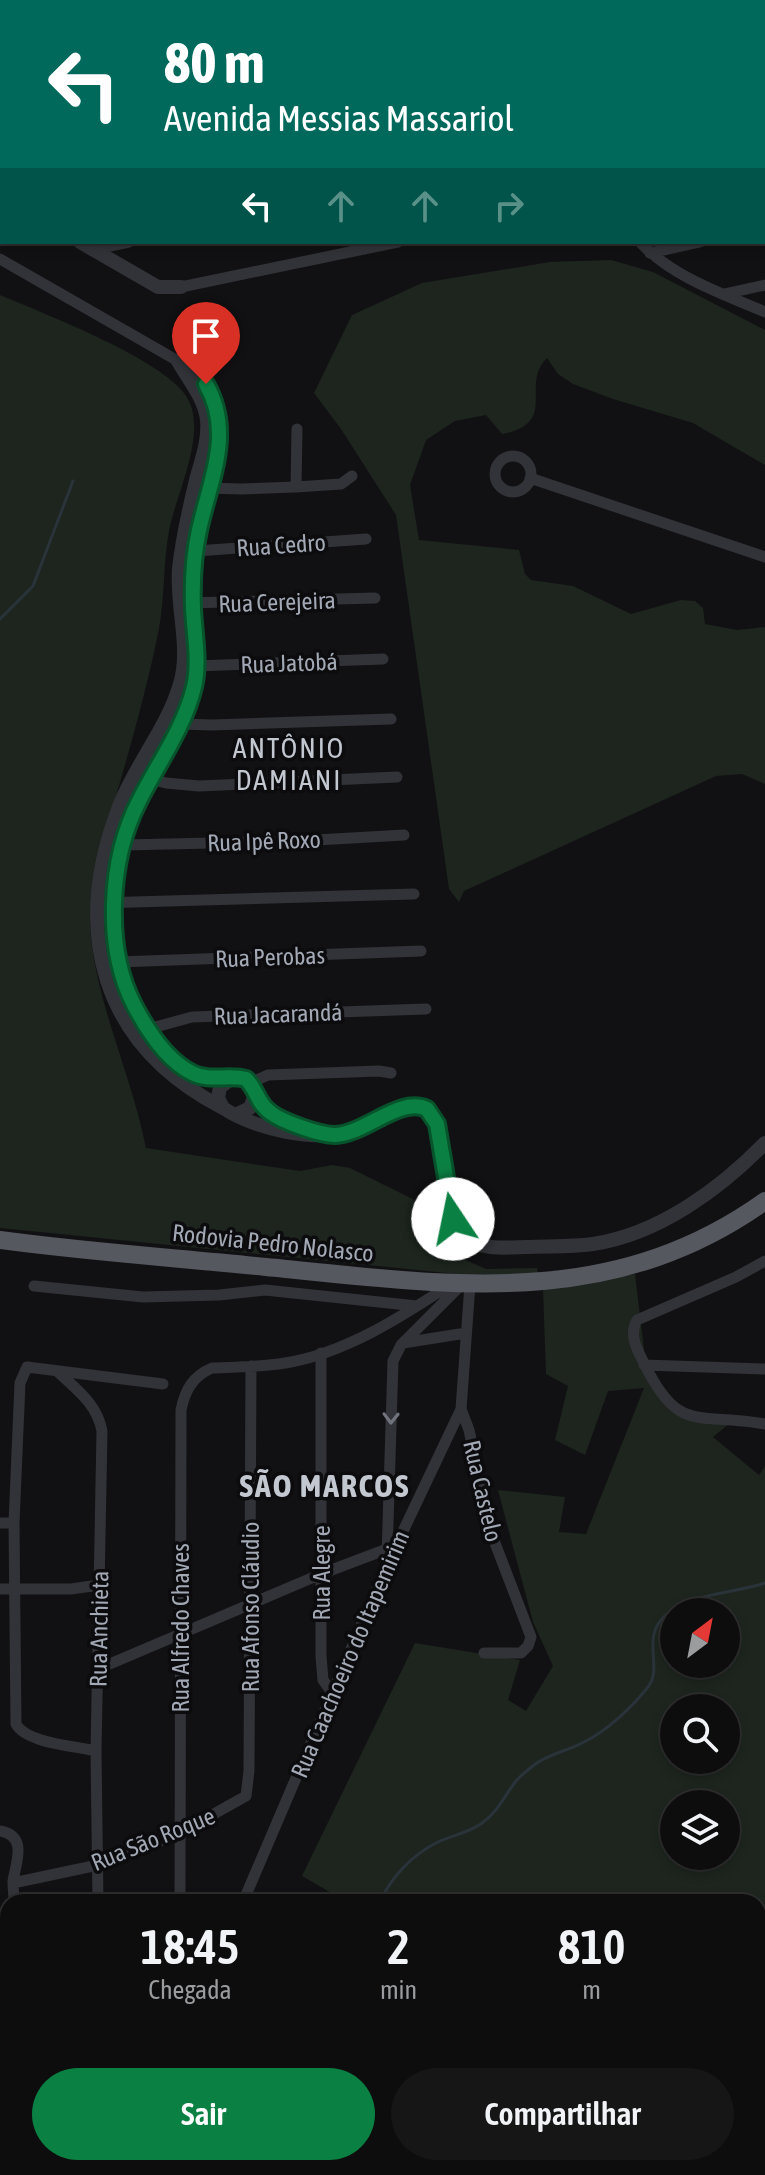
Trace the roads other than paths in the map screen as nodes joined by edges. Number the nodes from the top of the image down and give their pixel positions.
1 (107, 244) edge
2 (378, 244) edge
3 (642, 244) edge
4 (691, 244) edge
5 (85, 246) edge
6 (358, 246) edge
7 (650, 253) junction
8 (0, 259) edge
9 (765, 285) edge
10 (181, 287) joint
11 (724, 294) junction
12 (765, 312) edge
13 (178, 361) joint
14 (297, 429) dead end
15 (352, 476) dead end
16 (530, 478) dead end
17 (202, 486) junction
18 (296, 487) junction
19 (366, 539) dead end
20 (196, 551) junction
21 (765, 557) edge
22 (375, 598) dead end
23 (186, 604) junction
24 (383, 659) dead end
25 (196, 666) junction
26 (391, 719) dead end
27 (174, 721) junction
28 (134, 775) junction
29 (397, 777) dead end
30 (151, 779) junction
31 (404, 835) dead end
32 (124, 845) junction
33 (414, 894) dead end
34 (105, 903) junction
35 (421, 951) dead end
36 (118, 962) junction
37 (426, 1009) dead end
38 (140, 1031) junction
39 (391, 1073) dead end
40 (228, 1079) junction
41 (253, 1089) junction
42 (230, 1111) junction
43 (332, 1135) junction
44 (765, 1143) edge
45 (765, 1155) edge
46 (740, 1168) junction
47 (765, 1201) edge
48 (0, 1240) edge
49 (765, 1261) edge
50 (461, 1284) junction
51 (34, 1286) dead end
52 (417, 1306) junction
53 (466, 1333) junction
54 (403, 1343) junction
55 (321, 1353) junction
56 (644, 1365) junction
57 (251, 1366) junction
58 (765, 1369) edge
59 (58, 1372) junction
60 (163, 1384) dead end
61 (461, 1409) junction
62 (765, 1424) edge
63 (0, 1523) edge
64 (14, 1523) junction
65 (387, 1549) junction
66 (387, 1565) junction
67 (321, 1574) junction
68 (99, 1585) junction
69 (0, 1589) edge
70 (14, 1589) junction
71 (251, 1605) junction
72 (180, 1636) junction
73 (484, 1653) dead end
74 (98, 1669) junction
75 (333, 1694) junction
76 (96, 1751) junction
77 (244, 1799) joint
78 (2, 1831) edge
79 (178, 1834) junction
80 (98, 1865) junction
81 (13, 1883) junction
82 (14, 1894) edge
83 (98, 1894) edge
84 (180, 1894) edge
85 (246, 1894) edge

1 - 5 street
2 - 6 street
3 - 7 street
4 - 7 street
5 - 10 street
6 - 10 street
7 - 11 street
8 - 13 street
9 - 11 street
11 - 12 street
13 - 17 street
14 - 18 street
15 - 18 street
16 - 21 street
17 - 18 street
17 - 20 street
17 - 23 street
19 - 20 street, Rua Cedro
20 - 23 street
22 - 23 street, Rua Cerejeira
23 - 25 street
23 - 27 street
24 - 25 street, Rua Jatobá
25 - 27 street
26 - 27 street
27 - 28 street
27 - 30 street
28 - 30 street
28 - 34 street
29 - 30 street
30 - 32 street
31 - 32 street, Rua Ipê Roxo
32 - 34 street
33 - 34 street
34 - 36 street
34 - 38 street
35 - 36 street, Rua Perobas
36 - 38 street
37 - 38 street, Rua Jacarandá
38 - 40 street
38 - 42 street
39 - 41 street
40 - 41 street
40 - 42 street
41 - 42 street
41 - 43 street
42 - 43 street
43 - 46 street
44 - 46 street
45 - 46 street
47 - 50 highway, Rodovia Pedro Nolasco
48 - 50 highway, Rodovia Pedro Nolasco
49 - 56 street
50 - 52 street
50 - 53 street, Rua Castelo
50 - 54 street
51 - 52 street
52 - 55 street
53 - 54 street
53 - 61 street, Rua Castelo
54 -> 65 street
55 - 57 street
55 - 67 street, Rua Alegre
56 - 58 street
56 - 62 street
57 - 71 street, Rua Afonso Cláudio
57 - 72 street, Rua Alfredo Chaves
59 - 60 street
59 - 64 street
59 - 68 street, Rua Anchieta
61 - 66 street, Rua Caachoeiro do Itapemirim
61 - 73 street, Rua Castelo
63 - 64 street
64 - 70 street
65 - 66 street
65 - 67 street
66 - 75 street, Rua Caachoeiro do Itapemirim
67 - 71 street
67 - 75 street, Rua Alegre
68 - 70 street
68 - 74 street, Rua Anchieta
69 - 70 street
70 - 76 street
71 - 72 street
71 - 77 street, Rua Afonso Cláudio
72 - 74 street
72 - 79 street, Rua Alfredo Chaves
74 - 76 street, Rua Anchieta
75 - 85 street, Rua Caachoeiro do Itapemirim
76 - 80 street, Rua Anchieta
77 - 79 street, Rua São Roque
78 - 81 street
79 - 80 street, Rua São Roque
79 - 84 street, Rua Alfredo Chaves
80 - 81 street, Rua São Roque
80 - 83 street, Rua Anchieta
81 - 82 street

